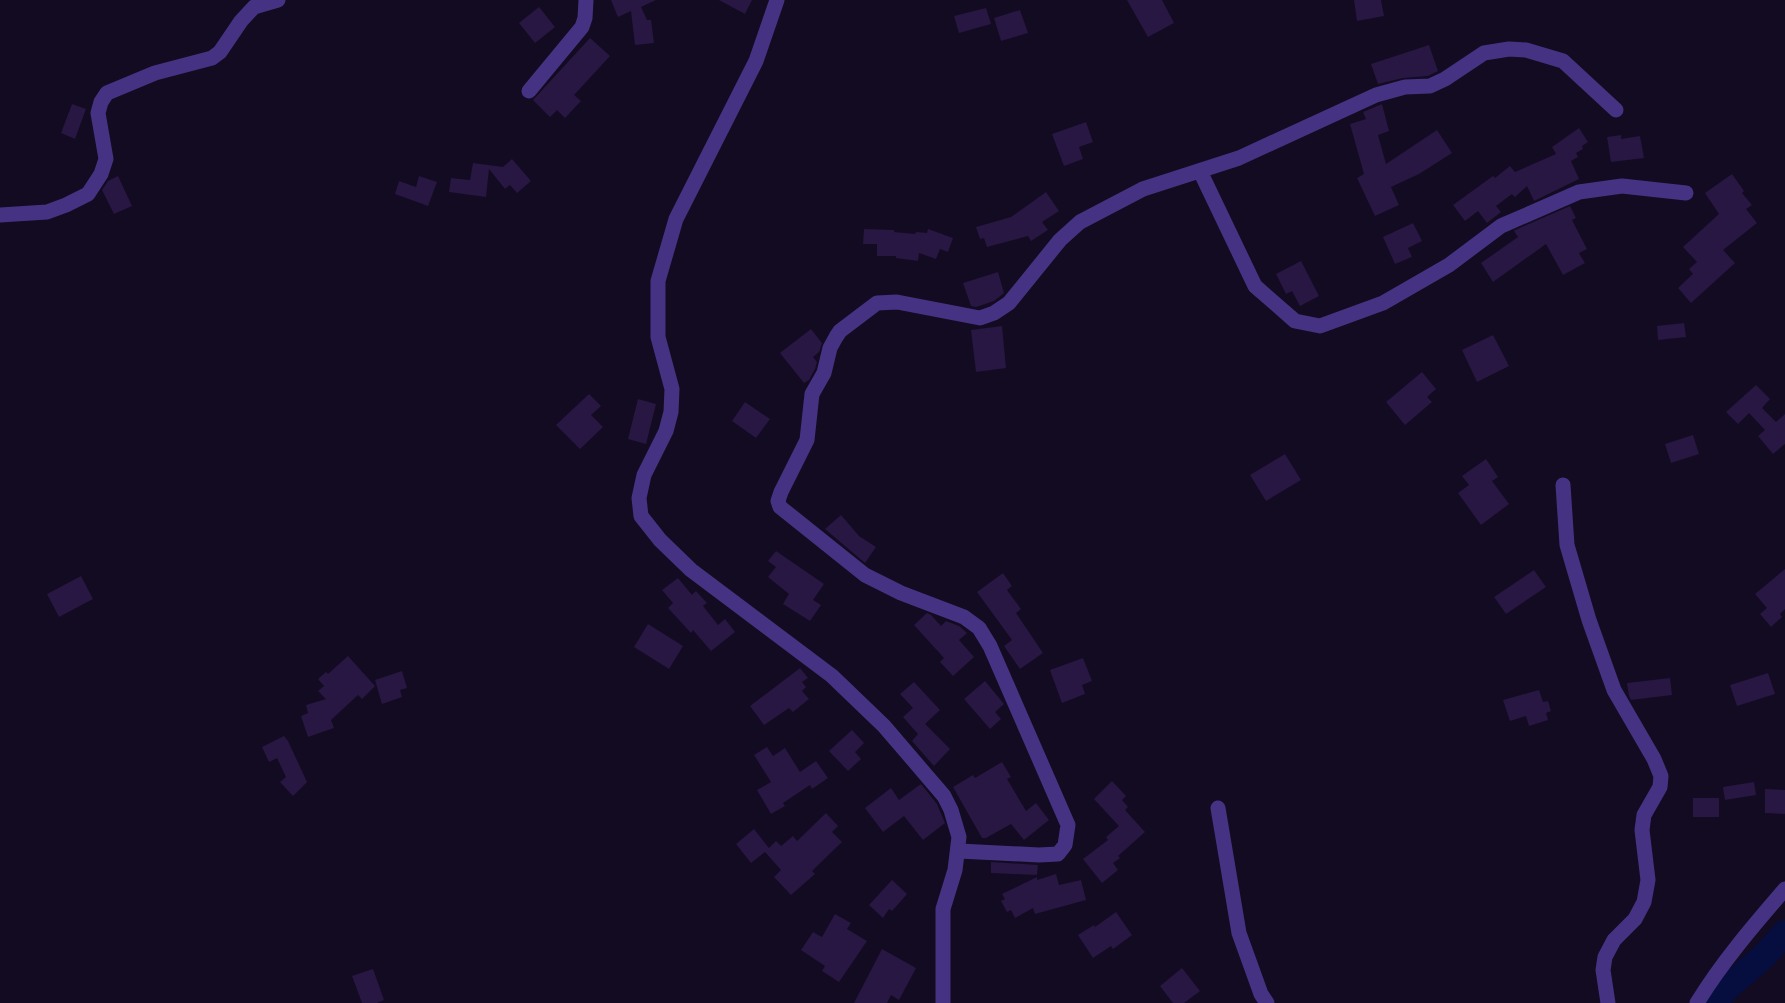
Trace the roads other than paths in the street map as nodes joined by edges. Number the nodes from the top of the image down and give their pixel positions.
1 (278, 0) edge
2 (586, 0) edge
3 (777, 0) edge
4 (529, 92) dead end
5 (1616, 110) dead end
6 (1200, 171) junction
7 (1686, 193) dead end
8 (0, 215) edge
9 (1563, 485) dead end
10 (1218, 808) dead end
11 (959, 851) junction
12 (1785, 889) edge
13 (942, 1003) edge
14 (1267, 1003) edge
15 (1608, 1003) edge
16 (1697, 1003) edge

1 - 8 street
2 - 4 street
3 - 11 street
5 - 6 street
6 - 7 street
6 - 11 street
9 - 15 street
10 - 14 street
11 - 13 street
12 - 16 street

